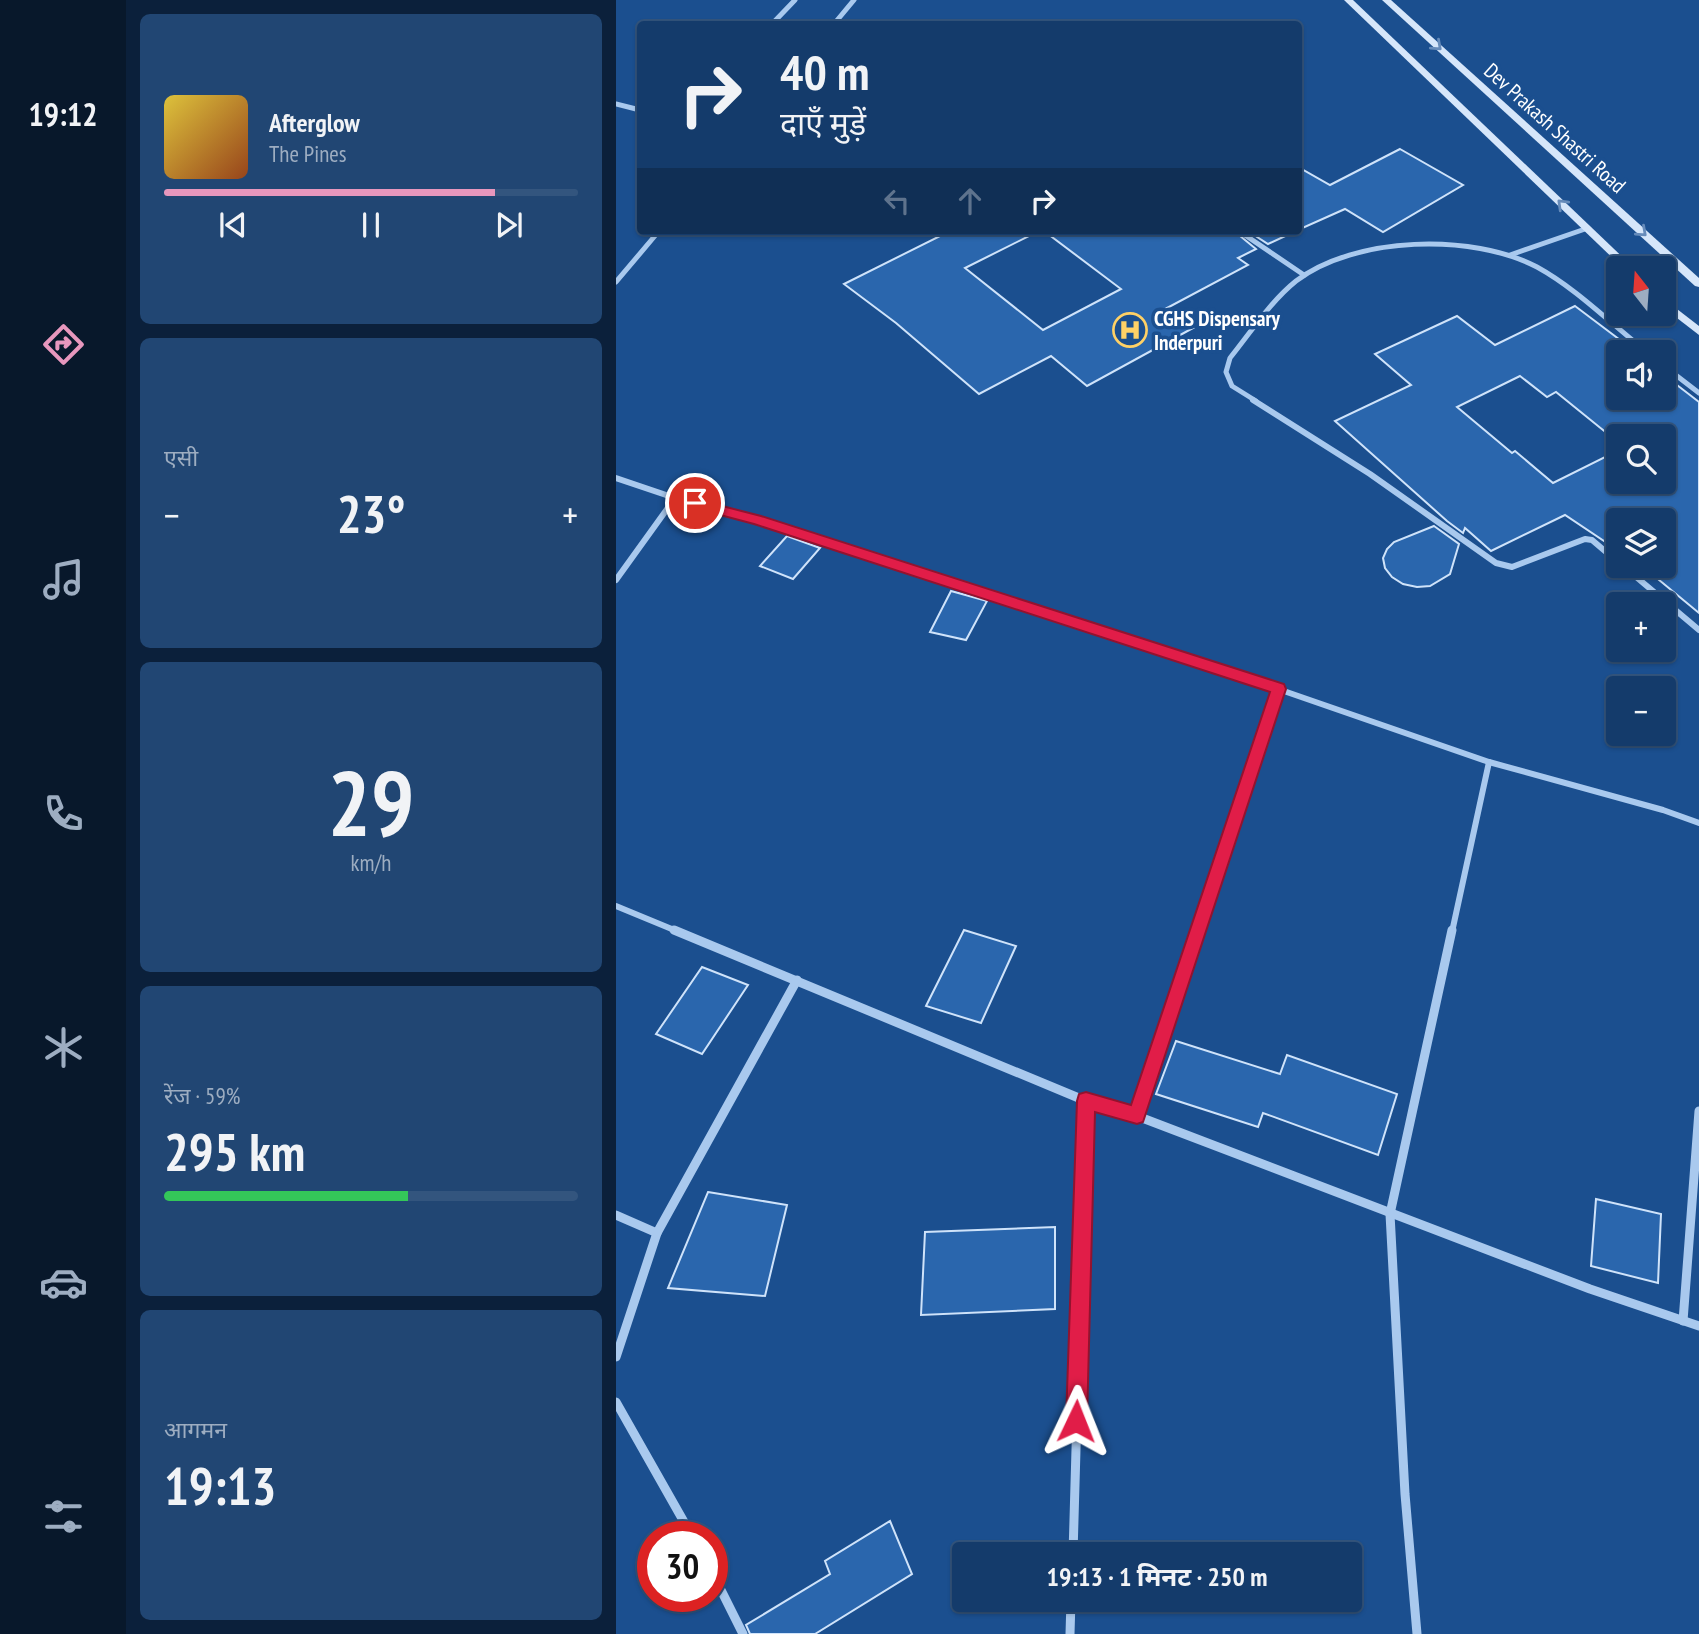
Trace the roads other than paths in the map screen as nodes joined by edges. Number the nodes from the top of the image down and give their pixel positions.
1 (795, 0) edge
2 (854, 0) edge
3 (1348, 0) edge
4 (1386, 0) edge
5 (775, 21) edge
6 (836, 21) edge
7 (616, 104) edge
8 (637, 109) edge
9 (1588, 228) junction
10 (656, 235) edge
11 (1245, 235) edge
12 (1510, 255) junction
13 (1617, 256) edge
14 (1304, 275) junction
15 (616, 282) edge
16 (1699, 284) edge
17 (1676, 312) edge
18 (1699, 332) edge
19 (1632, 340) edge
20 (1676, 375) edge
21 (1699, 393) edge
22 (616, 478) edge
23 (675, 498) junction
24 (1606, 552) edge
25 (1637, 578) edge
26 (616, 580) edge
27 (1699, 631) edge
28 (1278, 689) junction
29 (1489, 762) junction
30 (1699, 823) edge
31 (616, 906) edge
32 (797, 980) junction
33 (1086, 1101) junction
34 (1699, 1111) edge
35 (1137, 1116) junction
36 (1390, 1214) junction
37 (616, 1215) edge
38 (657, 1233) junction
39 (1683, 1321) junction
40 (1699, 1326) edge
41 (616, 1357) edge
42 (616, 1402) edge
43 (683, 1521) edge
44 (1073, 1542) edge
45 (728, 1604) edge
46 (1071, 1612) edge
47 (743, 1634) edge
48 (1070, 1634) edge
49 (1417, 1634) edge

1 - 5 street
2 - 6 street
9 -> 3 street, Dev Prakash Shastri Road
4 -> 16 street, Dev Prakash Shastri Road
7 - 8 street
9 - 12 street
9 - 13 street, Dev Prakash Shastri Road
10 - 15 street
11 - 14 street
12 - 14 street
12 - 19 street
14 - 24 street
17 - 18 street
20 - 21 street
22 - 23 street
23 - 26 street
23 - 28 street
25 - 27 street
28 - 29 street
28 - 35 street
29 - 30 street
29 - 36 street
31 - 32 street
32 - 33 street
32 - 38 street
33 - 35 street
33 - 44 street
34 - 39 street
35 - 36 street
36 - 39 street
36 - 49 street
37 - 38 street
38 - 41 street
39 - 40 street
42 - 43 street
45 - 47 street
46 - 48 street

